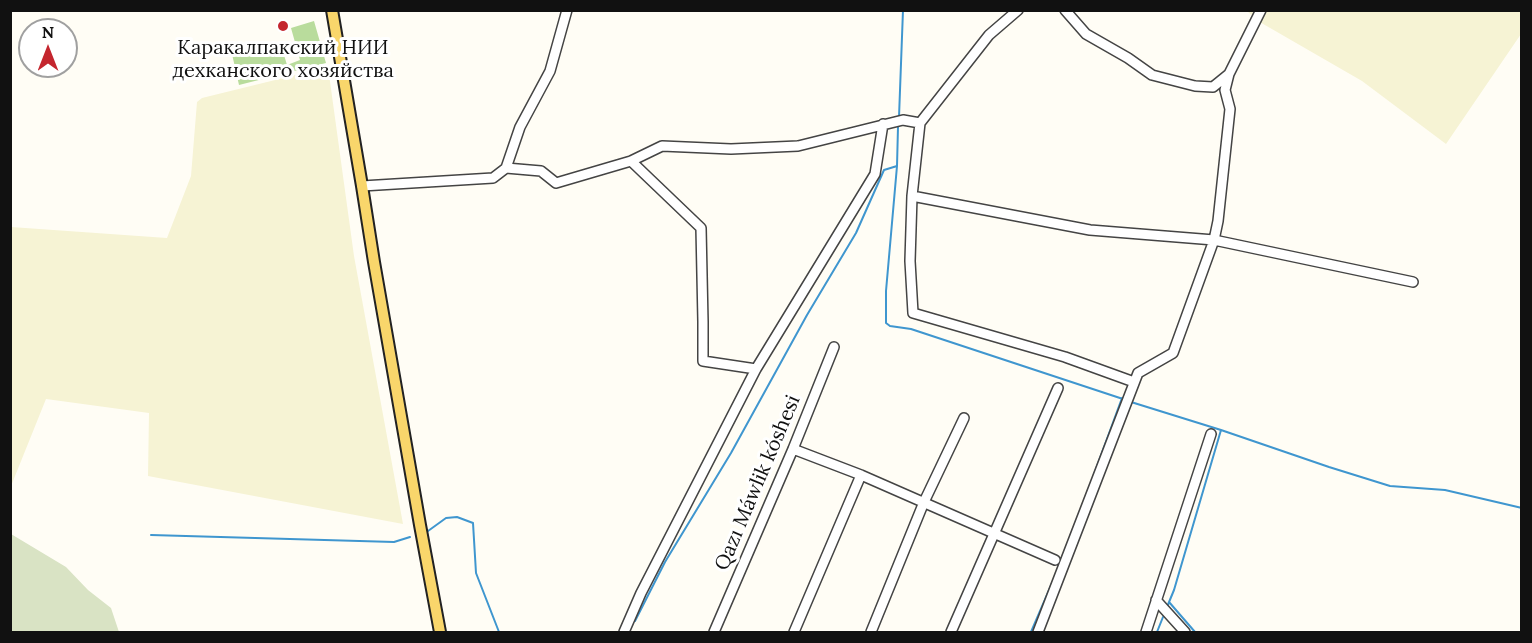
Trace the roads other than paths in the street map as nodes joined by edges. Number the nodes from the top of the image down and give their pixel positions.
1 (332, 10) edge
2 (567, 10) edge
3 (1018, 10) edge
4 (1065, 10) edge
5 (1261, 10) edge
6 (1229, 74) junction
7 (920, 123) junction
8 (883, 124) junction
9 (631, 160) junction
10 (506, 168) junction
11 (362, 186) junction
12 (912, 196) junction
13 (1214, 240) junction
14 (1413, 282) dead end
15 (834, 347) dead end
16 (756, 369) junction
17 (1134, 382) junction
18 (1058, 388) dead end
19 (964, 418) dead end
20 (1211, 434) dead end
21 (793, 449) junction
22 (861, 476) junction
23 (924, 502) junction
24 (994, 532) junction
25 (1055, 560) dead end
26 (1156, 600) junction
27 (440, 633) edge
28 (624, 633) edge
29 (714, 633) edge
30 (794, 633) edge
31 (871, 633) edge
32 (951, 633) edge
33 (1038, 633) edge
34 (1146, 633) edge
35 (1185, 633) edge

1 - 11 main road
2 - 10 street
3 - 7 street
4 - 6 street
5 - 6 street
6 - 13 street
7 - 8 street
7 - 12 street
8 - 9 street
8 - 16 street
9 - 10 street
9 - 16 street
10 - 11 street
11 - 27 main road
12 - 13 street
12 - 17 street
13 - 14 street
13 - 17 street
15 - 21 street, Qazı Máwlik kóshesi
16 - 28 street
17 - 33 street
18 - 24 street
19 - 23 street
20 - 26 street
21 - 22 street
21 - 29 street, Qazı Máwlik kóshesi
22 - 23 street
22 - 30 street
23 - 24 street
23 - 31 street
24 - 25 street
24 - 32 street
26 - 34 street
26 - 35 street

